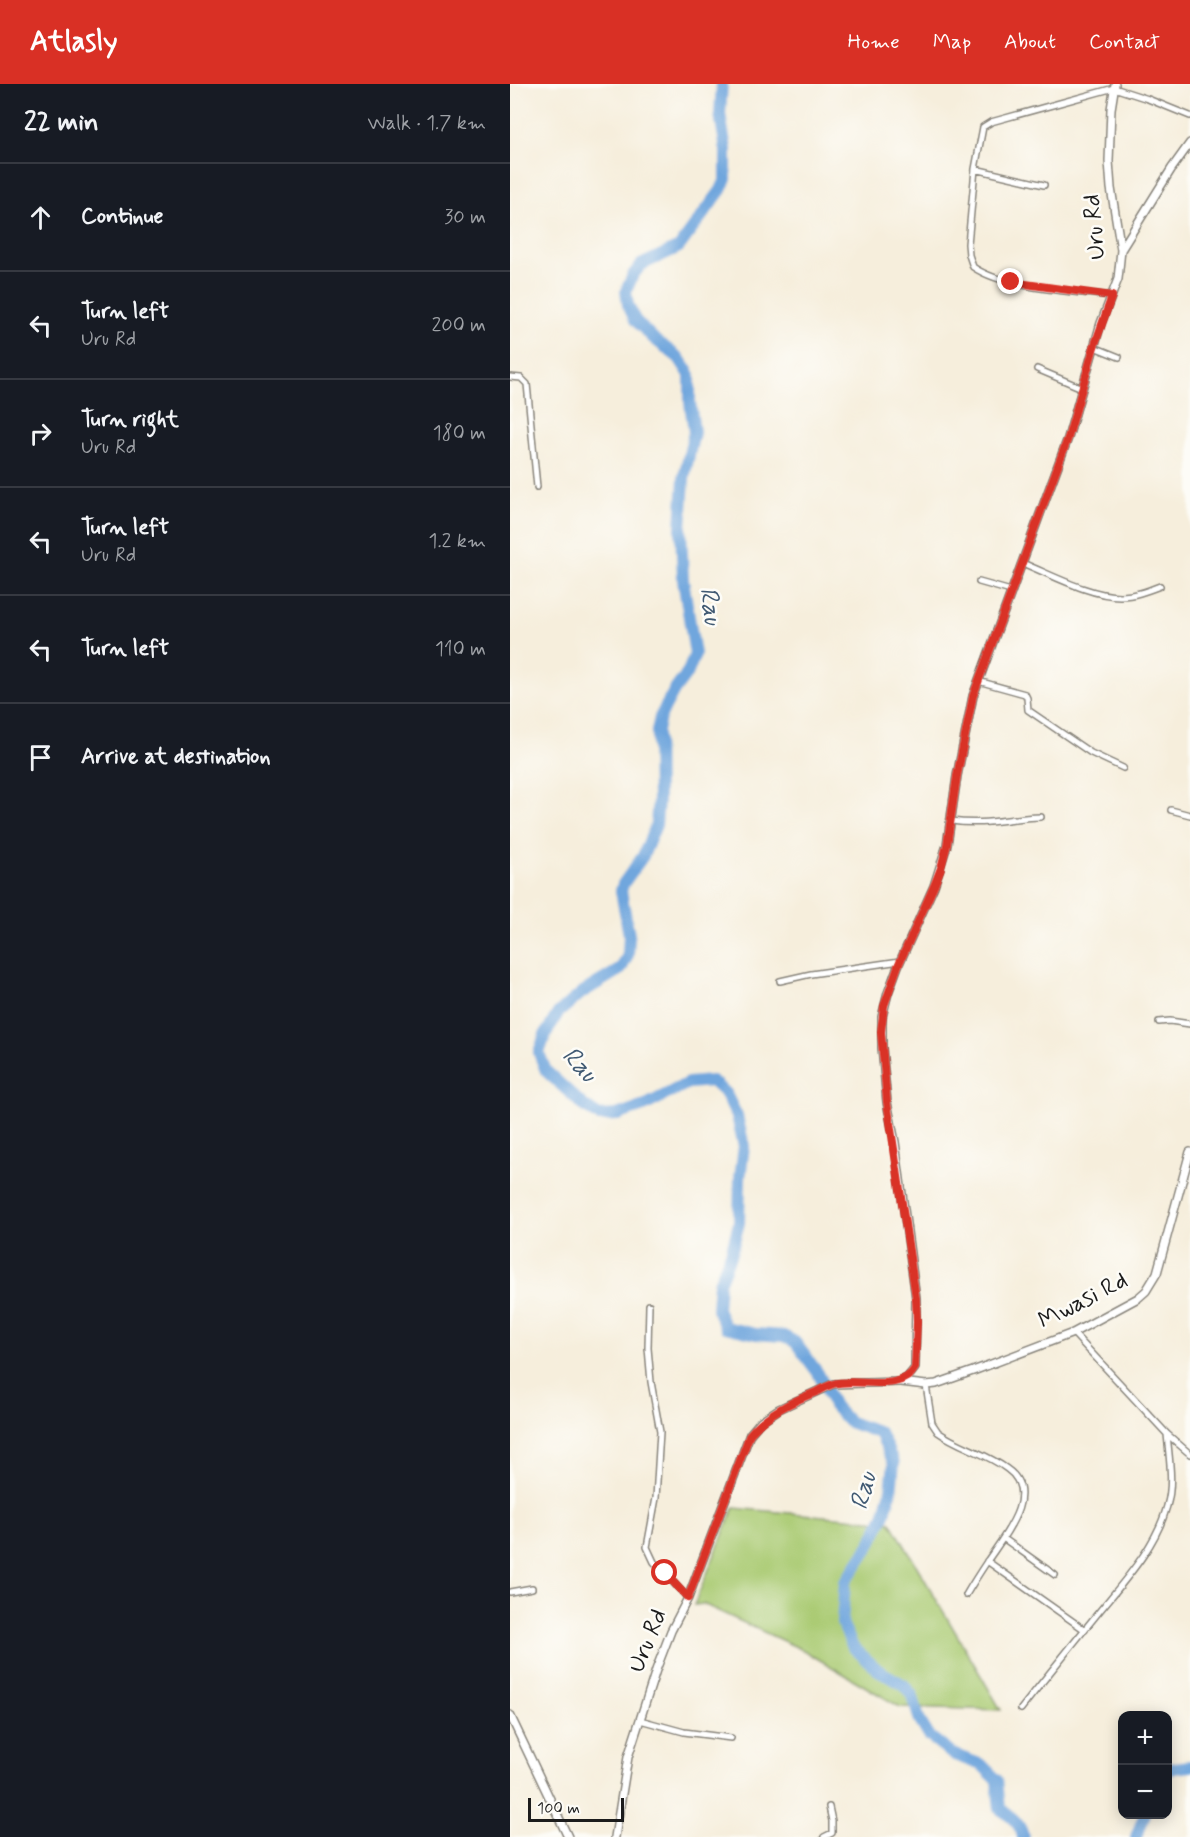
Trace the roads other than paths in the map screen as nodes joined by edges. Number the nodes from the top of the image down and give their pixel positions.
1 (1114, 86) edge
2 (1190, 117) edge
3 (1190, 143) edge
4 (975, 169) junction
5 (1044, 185) dead end
6 (1121, 250) junction
7 (1112, 296) junction
8 (1094, 347) junction
9 (1119, 357) dead end
10 (1037, 369) dead end
11 (510, 377) edge
12 (1082, 388) junction
13 (537, 487) dead end
14 (1022, 563) junction
15 (979, 582) dead end
16 (1161, 586) dead end
17 (1011, 591) junction
18 (978, 681) junction
19 (1123, 768) dead end
20 (1171, 810) dead end
21 (1190, 815) edge
22 (1041, 818) dead end
23 (951, 821) junction
24 (900, 961) junction
25 (780, 981) dead end
26 (1159, 1022) dead end
27 (1190, 1024) edge
28 (1190, 1152) edge
29 (650, 1305) dead end
30 (1073, 1332) junction
31 (899, 1382) junction
32 (926, 1385) junction
33 (1167, 1434) junction
34 (1190, 1454) edge
35 (1003, 1538) junction
36 (987, 1562) junction
37 (1055, 1575) dead end
38 (532, 1588) dead end
39 (510, 1592) edge
40 (966, 1595) dead end
41 (688, 1598) junction
42 (1085, 1630) junction
43 (1021, 1709) dead end
44 (510, 1715) edge
45 (640, 1720) junction
46 (731, 1738) dead end
47 (829, 1807) dead end
48 (568, 1837) edge
49 (615, 1837) edge
50 (824, 1837) edge

1 - 2 street
1 - 4 street
1 - 6 street, Uru Rd
3 - 6 street
4 - 5 street
4 - 7 street
6 - 7 street, Uru Rd
7 - 8 street, Uru Rd
8 - 9 street
8 - 12 street, Uru Rd
10 - 12 street
11 - 13 street
12 - 14 street, Uru Rd
14 - 16 street
14 - 17 street, Uru Rd
15 - 17 street
17 - 18 street, Uru Rd
18 - 19 street
18 - 23 street, Uru Rd
20 - 21 street
22 - 23 street
23 - 24 street, Uru Rd
24 - 25 street
24 - 31 street, Uru Rd
26 - 27 street
28 - 30 street, Mwasi Rd
29 - 41 street
30 - 32 street, Mwasi Rd
30 - 33 street
31 - 32 street, Mwasi Rd
31 - 41 street, Uru Rd
32 - 35 street
33 - 34 street
33 - 42 street
35 - 36 street
35 - 37 street
36 - 40 street
36 - 42 street
38 - 39 street
41 - 45 street, Uru Rd
42 - 43 street
44 - 48 street
45 - 46 street
45 - 49 street, Uru Rd
47 - 50 street

